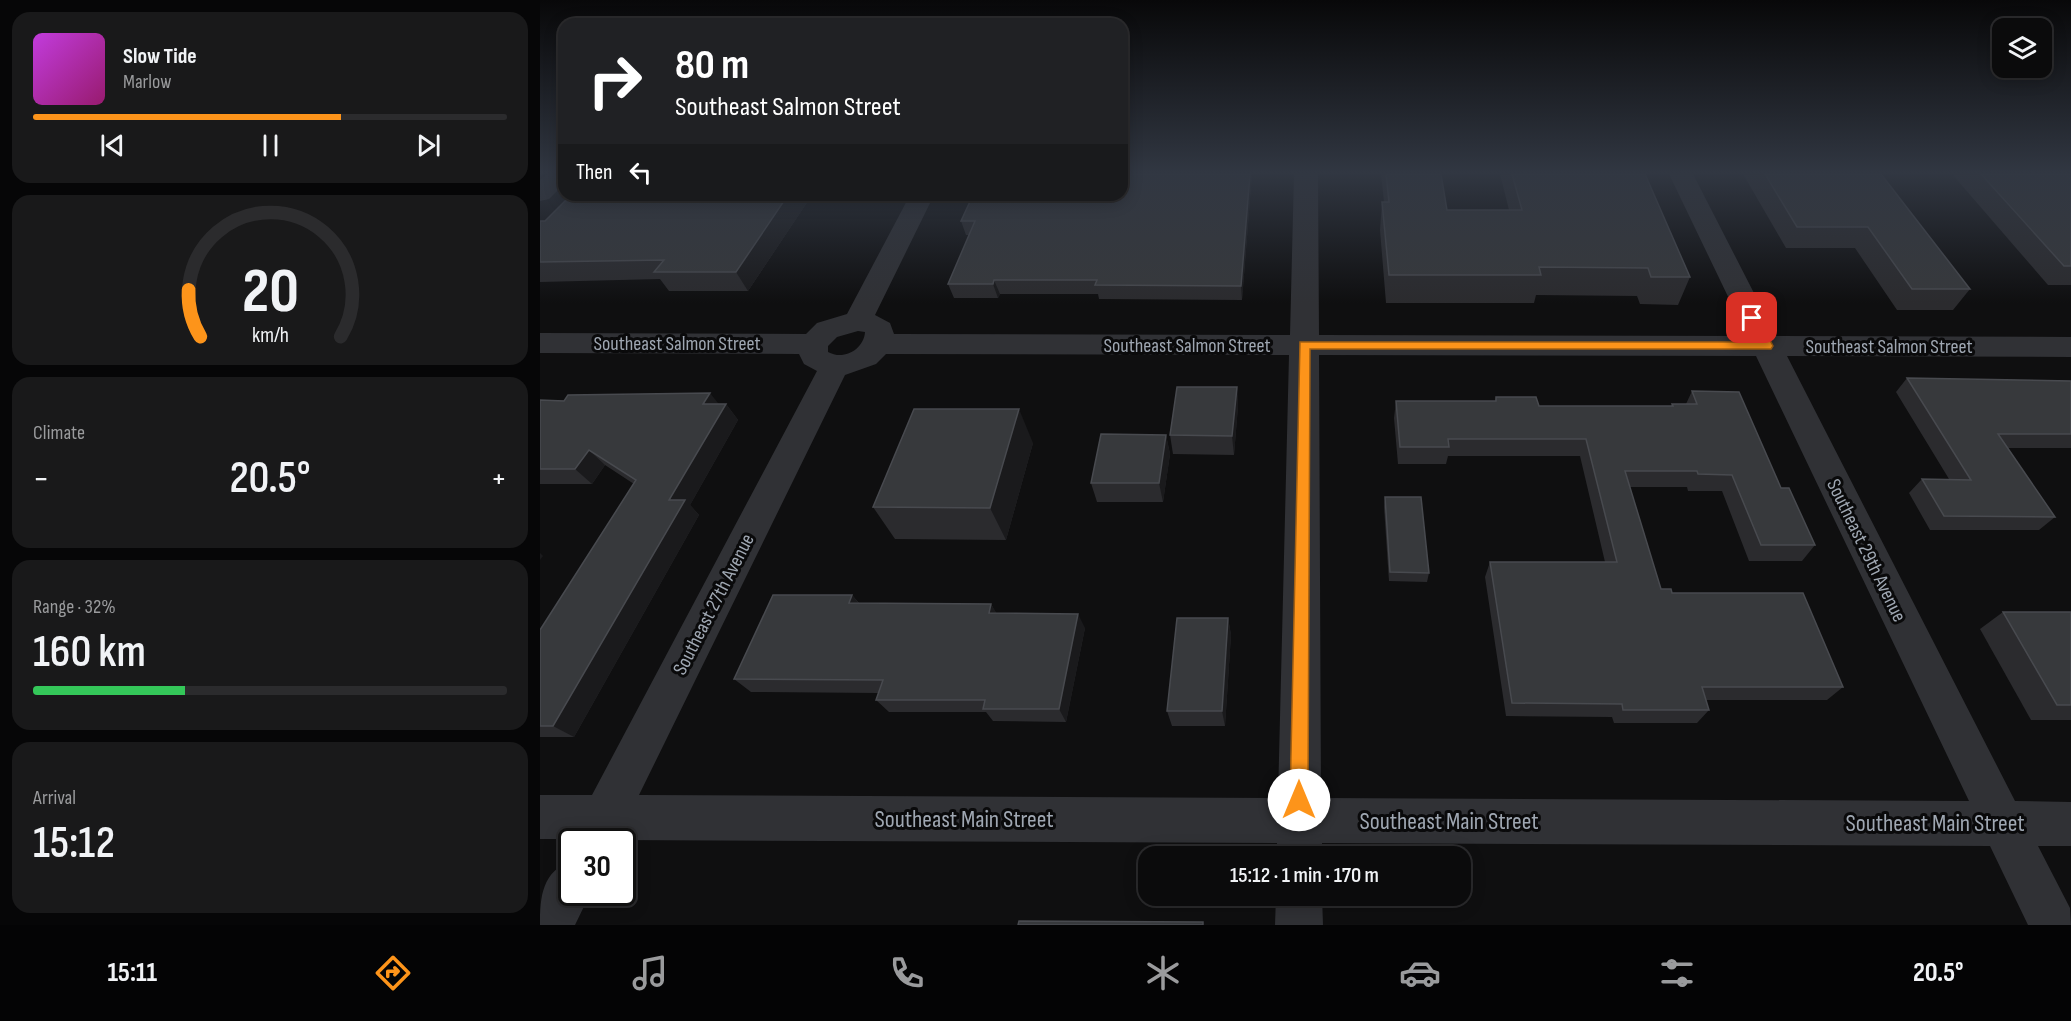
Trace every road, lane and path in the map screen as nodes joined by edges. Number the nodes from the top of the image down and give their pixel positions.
1 (911, 217) edge
2 (1305, 217) edge
3 (1703, 217) edge
4 (858, 321) junction
5 (540, 343) edge
6 (879, 344) junction
7 (1304, 345) junction
8 (1767, 346) junction
9 (2071, 347) edge
10 (824, 355) junction
11 (540, 817) edge
12 (2003, 824) junction
13 (2071, 824) edge
14 (589, 828) edge
15 (599, 828) edge
16 (636, 830) edge
17 (1299, 839) edge
18 (560, 906) edge
19 (1299, 906) edge
20 (550, 925) edge
21 (1299, 925) edge
22 (2053, 925) edge

1 - 4 street
2 - 7 street
3 - 8 street, Southeast 29th Avenue
4 - 6 street
4 - 10 street
5 - 10 street, Southeast Salmon Street
6 - 7 street, Southeast Salmon Street
6 - 10 street, Southeast Salmon Street
7 - 8 street, Southeast Salmon Street
7 - 17 street
8 - 9 street, Southeast Salmon Street
8 - 12 street, Southeast 29th Avenue
10 - 15 street, Southeast 27th Avenue
11 - 14 street, Southeast Main Street
12 - 13 street, Southeast Main Street
12 - 17 street, Southeast Main Street
12 - 22 street, Southeast 29th Avenue
16 - 17 street, Southeast Main Street
18 - 20 street
19 - 21 street

